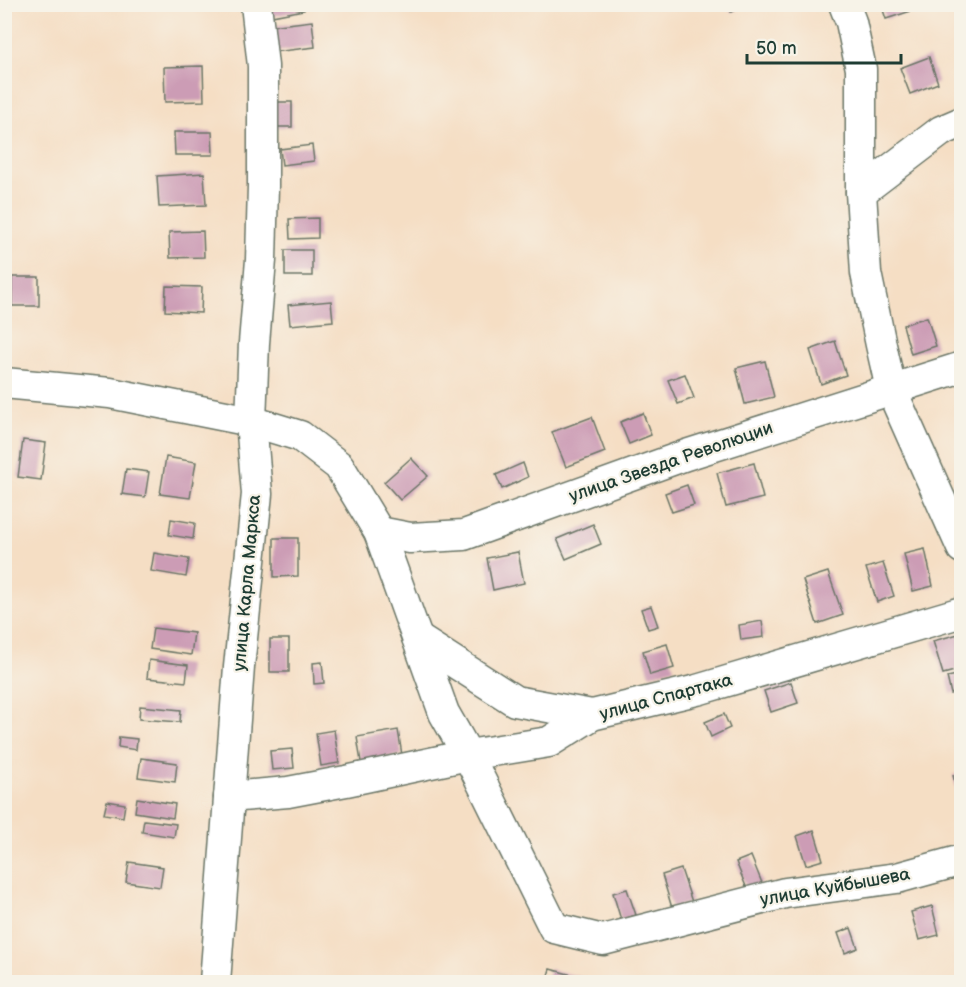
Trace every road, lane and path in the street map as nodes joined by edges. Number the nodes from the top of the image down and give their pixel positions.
1 (256, 4) edge
2 (844, 4) edge
3 (962, 122) edge
4 (861, 192) junction
5 (962, 367) edge
6 (4, 382) edge
7 (891, 389) junction
8 (251, 421) junction
9 (380, 532) junction
10 (962, 548) edge
11 (962, 612) edge
12 (418, 639) junction
13 (592, 715) junction
14 (468, 755) junction
15 (229, 797) junction
16 (962, 860) edge
17 (215, 982) edge

1 - 8 street, улица Карла Маркса
2 - 4 street
3 - 4 street
4 - 7 street
5 - 7 street, улица Звезда Революции
6 - 8 street
7 - 9 street, улица Звезда Революции
7 - 10 street
8 - 9 street
8 - 15 street, улица Карла Маркса
9 - 12 street
11 - 13 street, улица Спартака
12 - 13 street
12 - 14 street
13 - 14 street, улица Спартака
14 - 15 street, улица Спартака
14 - 16 street, улица Куйбышева
15 - 17 street, улица Карла Маркса

